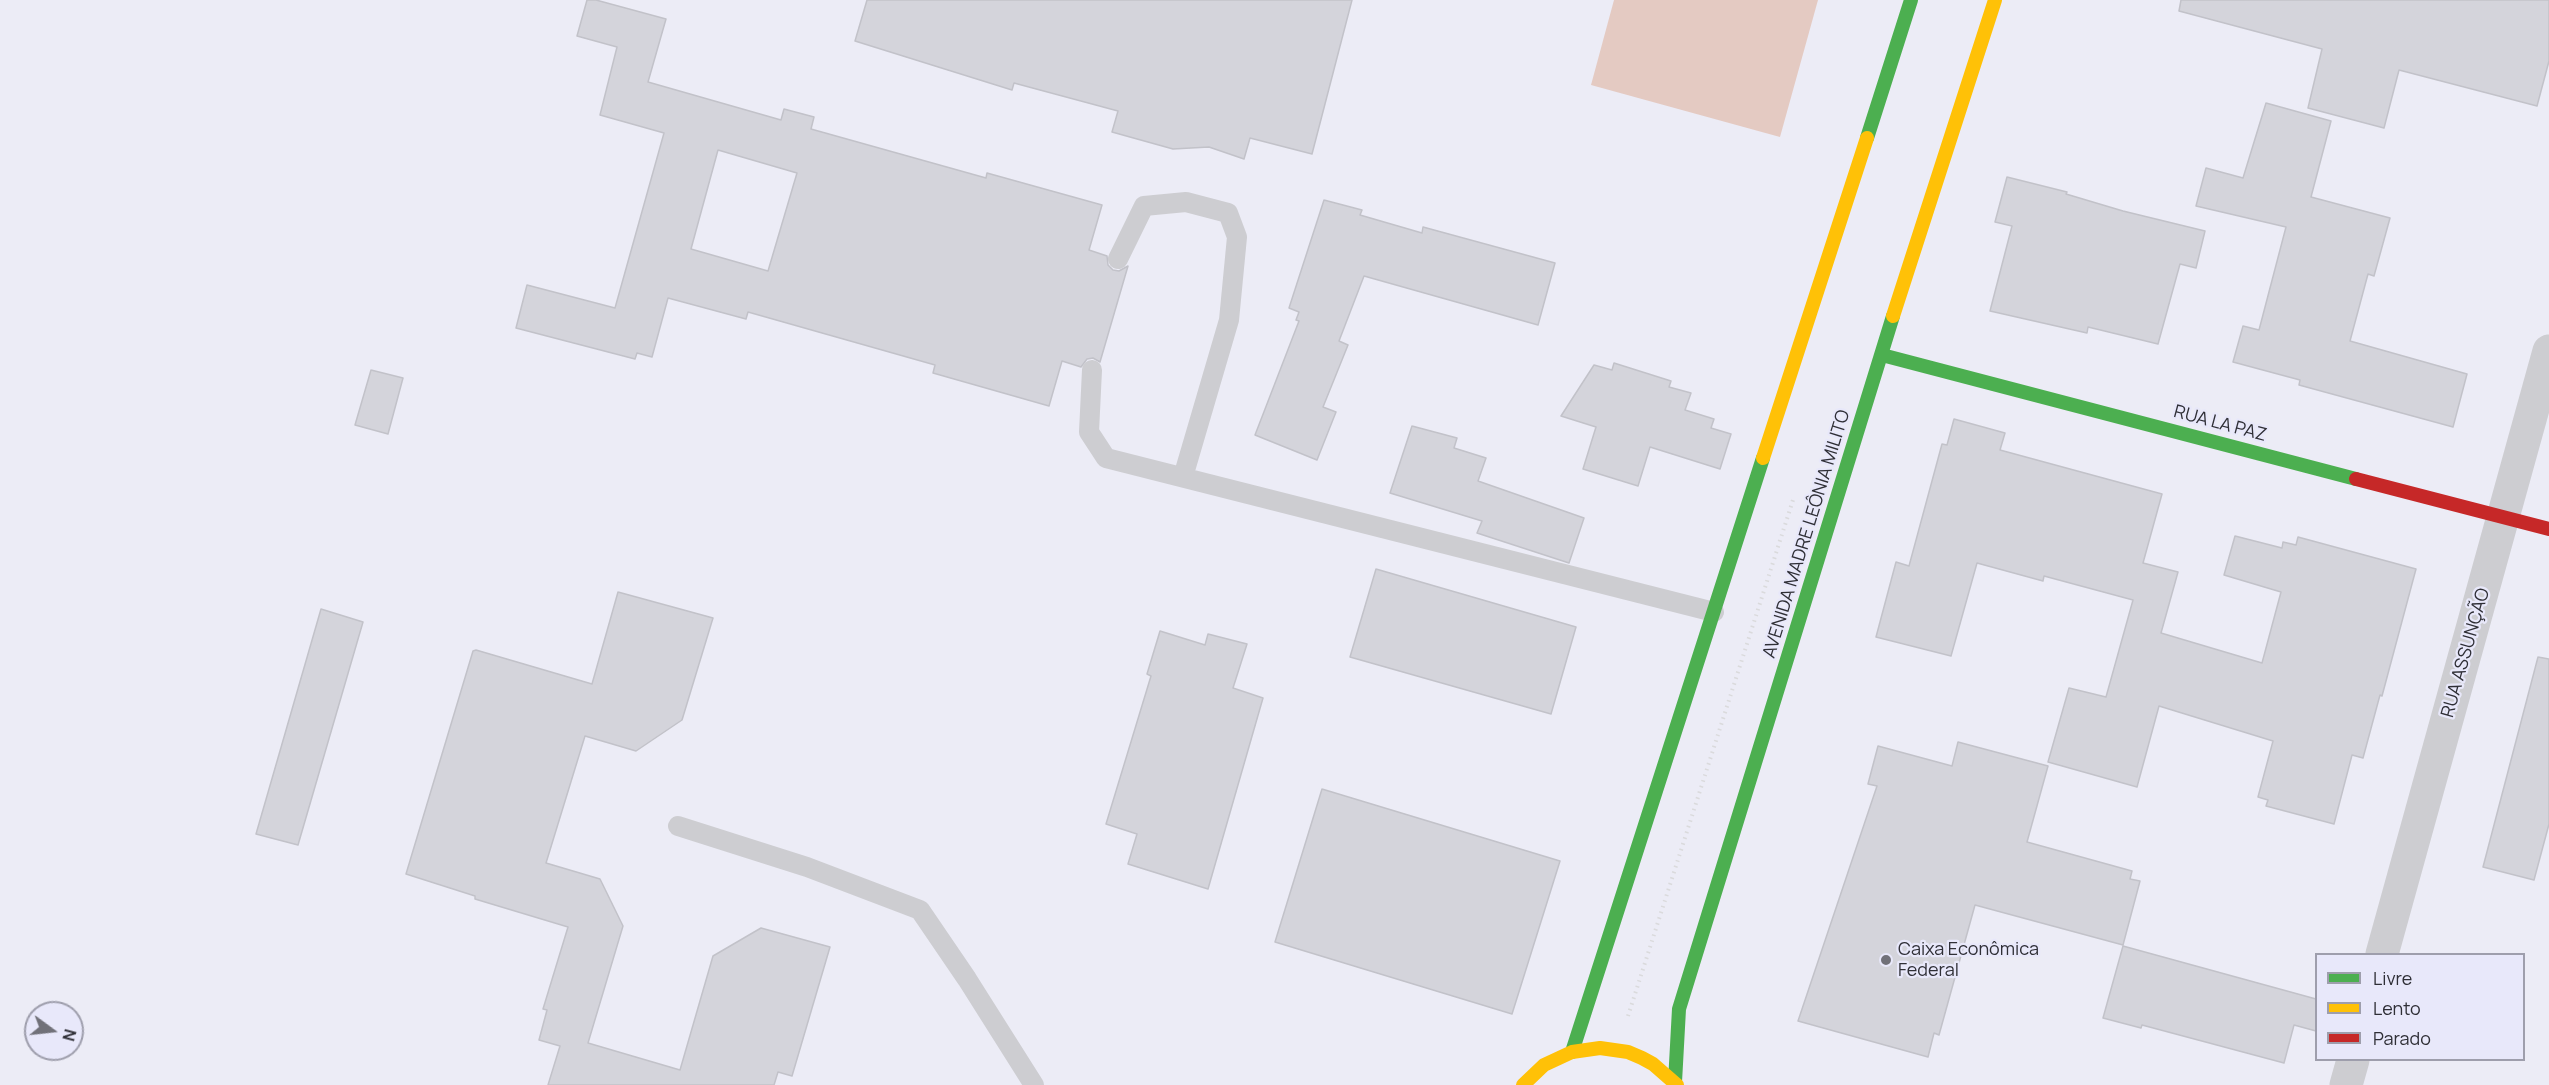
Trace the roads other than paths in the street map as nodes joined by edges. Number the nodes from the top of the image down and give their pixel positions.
1 (1911, 0) edge
2 (1995, 0) edge
3 (1118, 259) dead end
4 (2549, 351) edge
5 (1882, 355) junction
6 (1092, 370) dead end
7 (1183, 477) junction
8 (2504, 517) junction
9 (2549, 529) edge
10 (1714, 612) junction
11 (678, 826) dead end
12 (2382, 953) edge
13 (1572, 1052) junction
14 (2352, 1061) edge
15 (1676, 1084) edge
16 (1034, 1085) edge
17 (1523, 1085) edge
18 (2346, 1085) edge

1 - 10 main road
2 - 5 main road, AVENIDA MADRE LEÔNIA MILITO
3 - 7 lane
4 - 8 street, RUA ASSUNÇÃO
5 - 8 main road, RUA LA PAZ
5 - 15 main road, AVENIDA MADRE LEÔNIA MILITO
6 - 7 lane
7 - 10 lane
8 - 9 main road, RUA LA PAZ
8 - 12 street, RUA ASSUNÇÃO
10 - 13 main road
11 - 16 lane
13 - 15 main road
13 - 17 main road
14 - 18 street

